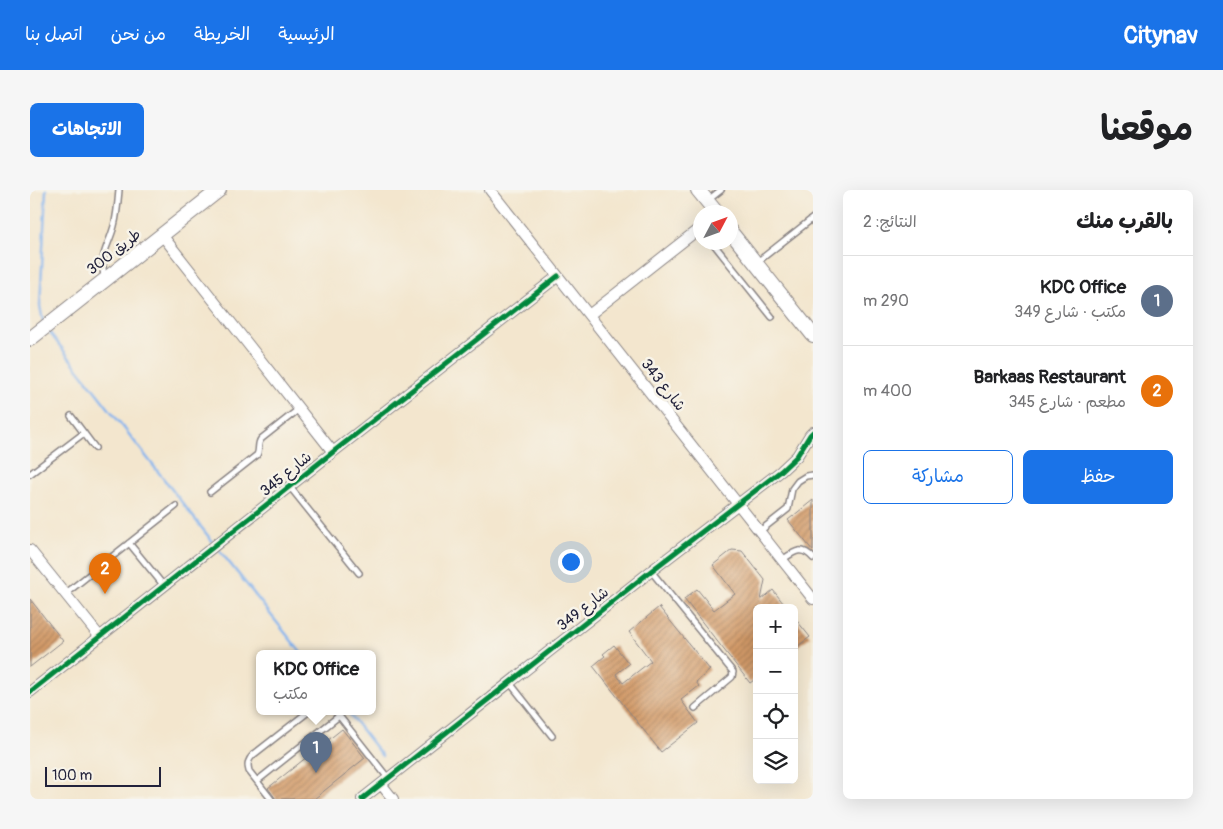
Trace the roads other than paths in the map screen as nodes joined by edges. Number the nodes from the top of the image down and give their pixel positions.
1 (119, 190) edge
2 (219, 190) edge
3 (490, 190) edge
4 (721, 190) edge
5 (703, 194) edge
6 (711, 205) edge
7 (813, 218) edge
8 (693, 233) edge
9 (162, 236) junction
10 (738, 241) edge
11 (718, 250) edge
12 (756, 264) junction
13 (558, 276) junction
14 (105, 280) junction
15 (589, 315) junction
16 (772, 317) dead end
17 (813, 336) edge
18 (30, 339) edge
19 (299, 409) junction
20 (71, 416) dead end
21 (813, 432) edge
22 (84, 433) junction
23 (95, 448) dead end
24 (333, 452) junction
25 (30, 474) edge
26 (813, 475) edge
27 (290, 486) junction
28 (210, 492) dead end
29 (737, 504) junction
30 (176, 506) dead end
31 (759, 532) junction
32 (129, 543) junction
33 (30, 550) edge
34 (813, 558) edge
35 (782, 560) junction
36 (651, 571) junction
37 (359, 573) dead end
38 (164, 586) junction
39 (65, 594) junction
40 (813, 599) edge
41 (100, 637) junction
42 (510, 682) junction
43 (30, 692) edge
44 (695, 708) dead end
45 (304, 715) edge
46 (336, 715) edge
47 (338, 715) edge
48 (552, 736) dead end
49 (257, 781) junction
50 (385, 781) junction
51 (271, 799) edge
52 (362, 799) edge
53 (393, 799) edge

1 - 14 lane
2 - 9 main road, طريق 300
3 - 13 street, شارع 343
4 - 5 lane
5 - 6 main road
7 - 12 lane
8 - 15 street
9 - 14 main road, طريق 300
9 - 19 street
10 - 12 main road
11 - 16 lane
12 - 17 main road
13 - 15 street, شارع 343
13 - 24 street, شارع 345
14 - 18 main road, طريق 300
15 - 29 street, شارع 343
19 - 24 street
19 - 28 lane
20 - 22 lane
21 - 29 street, شارع 349
22 - 23 lane
22 - 25 lane
24 - 27 street, شارع 345
26 - 31 lane
27 - 37 lane
27 - 38 street, شارع 345
29 - 31 street, شارع 343
29 - 36 street, شارع 349
30 - 32 lane
31 - 35 street, شارع 343
32 - 38 lane
32 - 39 lane
33 - 39 street
34 - 35 lane
35 - 40 street, شارع 343
36 - 42 street, شارع 349
36 - 44 lane
38 - 41 street, شارع 345
39 - 41 street
41 - 43 street, شارع 345
42 - 48 lane
42 - 50 street, شارع 349
45 - 49 lane
46 - 49 lane
47 - 50 lane
49 - 51 lane
50 - 52 street, شارع 349
50 - 53 street

